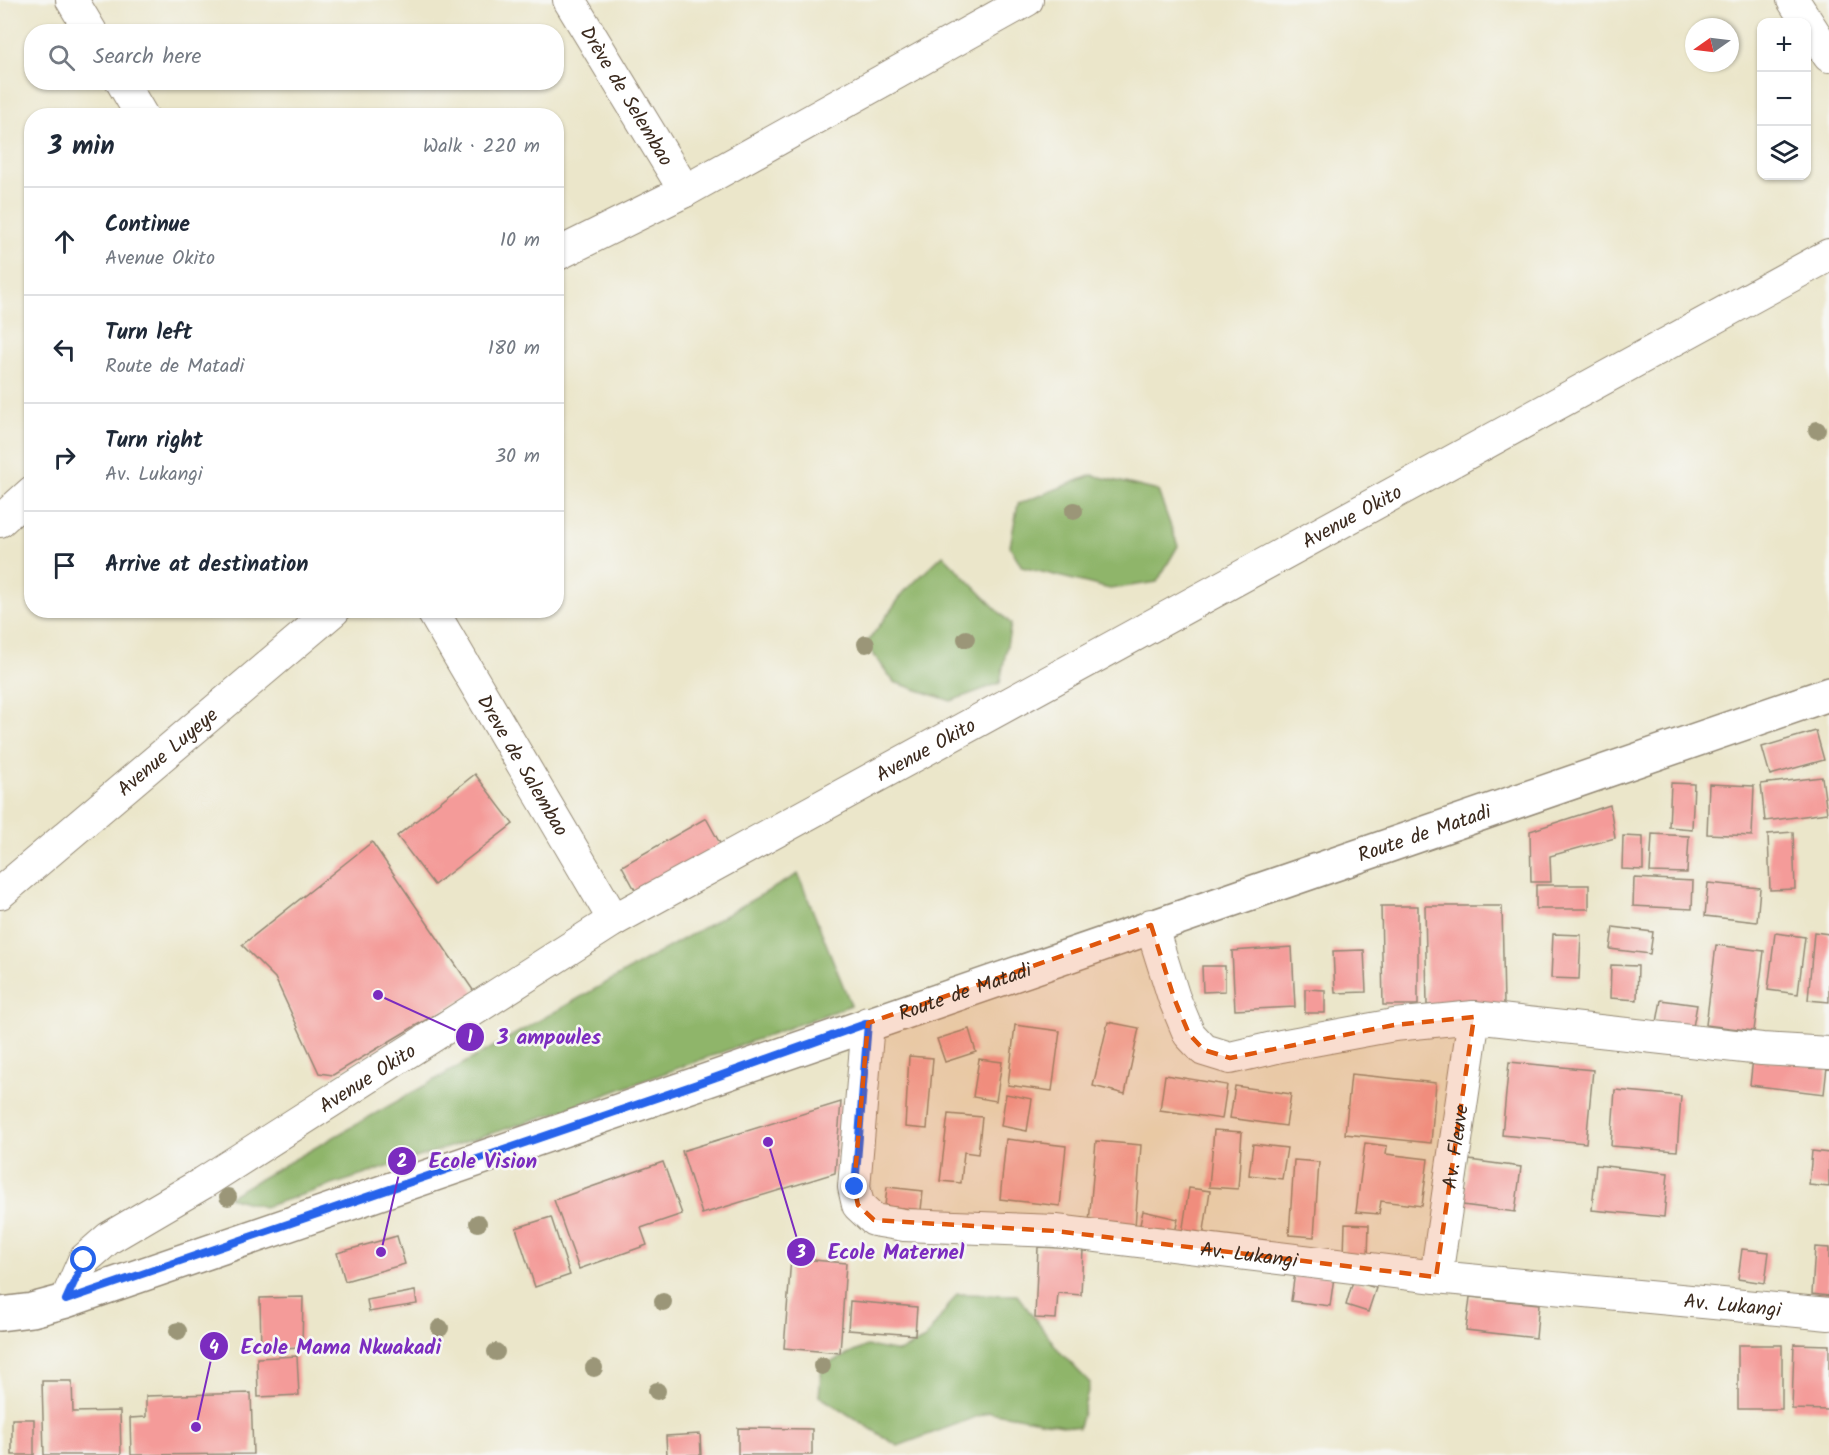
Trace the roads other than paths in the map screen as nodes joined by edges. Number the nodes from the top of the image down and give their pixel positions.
1 (72, 0) edge
2 (568, 0) edge
3 (1027, 0) edge
4 (1793, 0) edge
5 (86, 24) edge
6 (1829, 56) edge
7 (127, 90) edge
8 (137, 108) edge
9 (686, 191) junction
10 (564, 251) edge
11 (1829, 255) edge
12 (24, 499) edge
13 (0, 521) edge
14 (325, 618) edge
15 (437, 618) edge
16 (1829, 694) edge
17 (0, 894) edge
18 (614, 920) junction
19 (1151, 925) junction
20 (1474, 1017) junction
21 (868, 1023) junction
22 (1829, 1053) edge
23 (1436, 1277) junction
24 (66, 1300) junction
25 (16, 1312) edge
26 (1829, 1314) edge
27 (0, 1329) edge

1 - 5 street
2 - 9 street, Drève de Selembao
3 - 9 street
4 - 6 street
7 - 8 street
9 - 10 street
11 - 18 street, Avenue Okito
12 - 13 street
14 - 17 street, Avenue Luyeye
15 - 18 street, Dreve de Salembao
16 - 19 main road, Route de Matadi
18 - 24 street, Avenue Okito
19 - 20 street
19 - 21 main road, Route de Matadi
20 - 22 street
20 - 23 street, Av. Fleuve
21 - 23 street, Av. Lukangi
21 - 24 main road, Route de Matadi
23 - 26 street, Av. Lukangi
24 - 25 main road, Route de Matadi
25 - 27 main road, Route de Matadi

